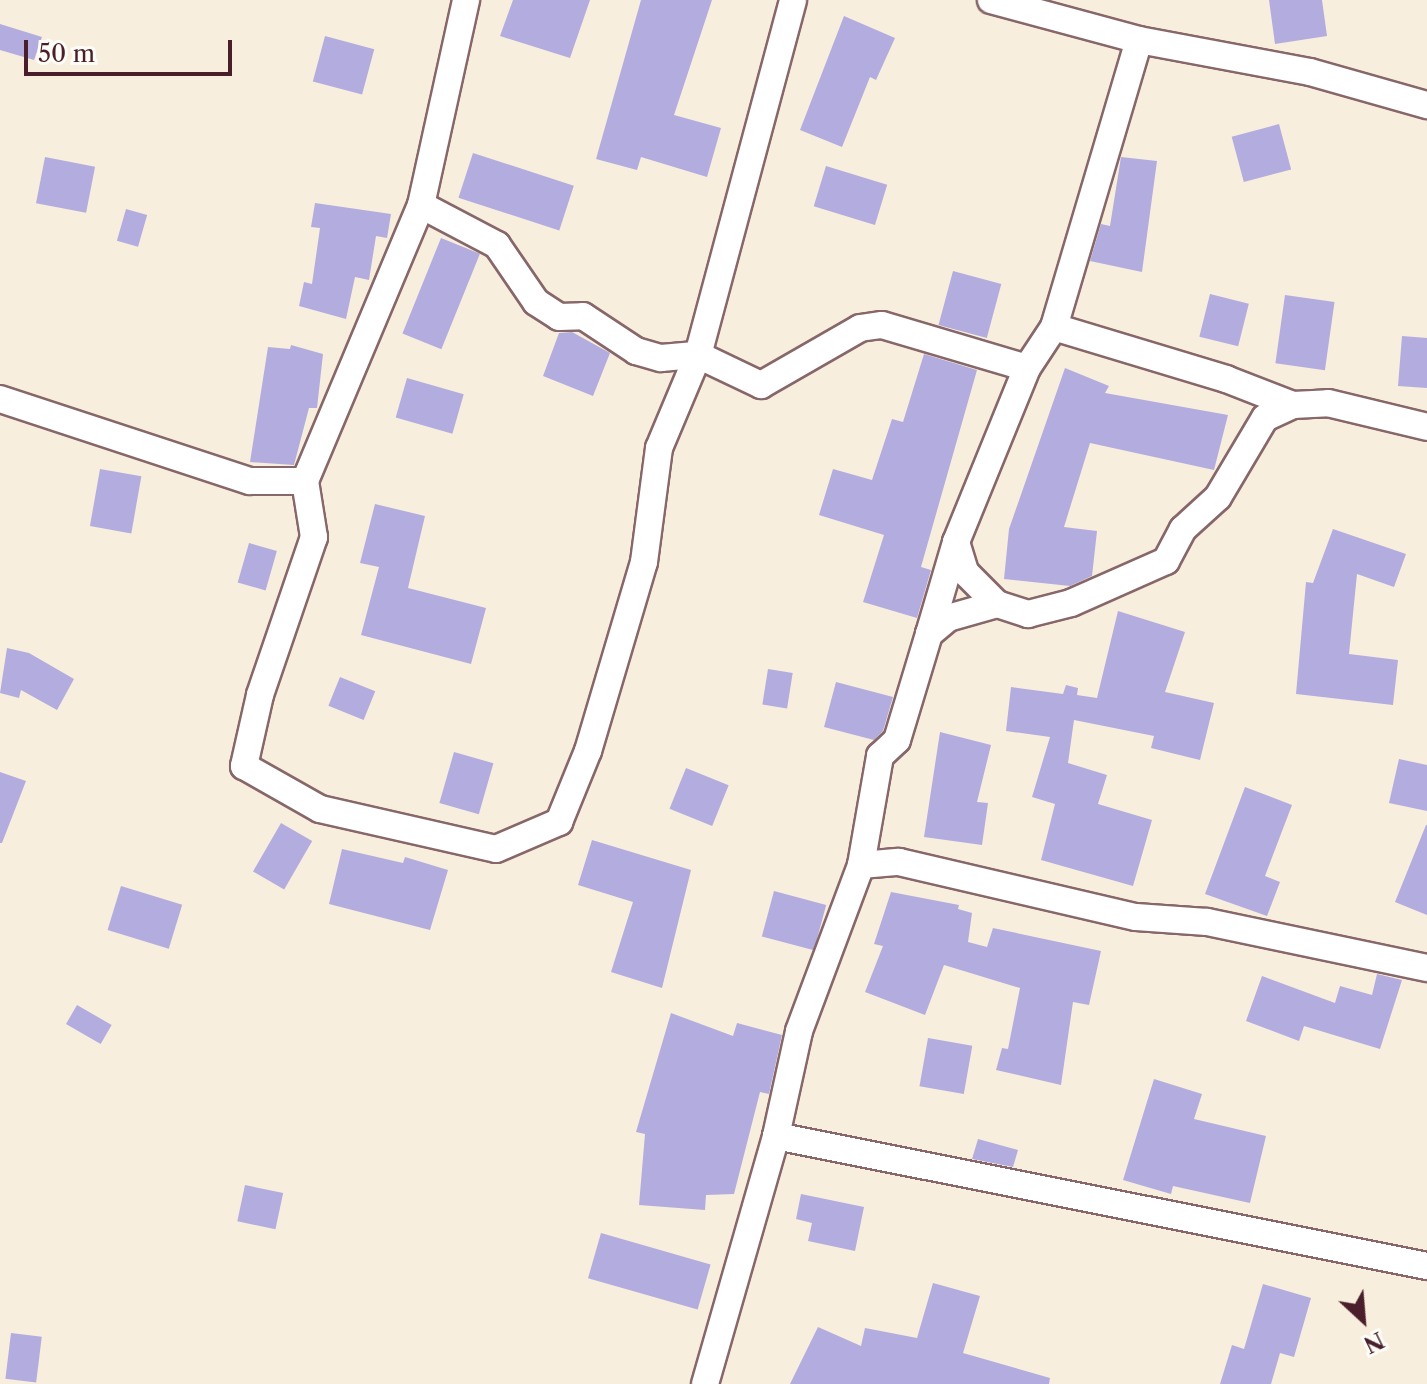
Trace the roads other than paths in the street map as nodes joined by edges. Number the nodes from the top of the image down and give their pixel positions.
1 (466, 0) edge
2 (793, 0) edge
3 (991, 0) edge
4 (1139, 40) junction
5 (1426, 113) edge
6 (421, 205) junction
7 (1054, 327) junction
8 (698, 355) junction
9 (1027, 368) junction
10 (0, 399) edge
11 (1293, 405) junction
12 (1427, 427) edge
13 (305, 481) junction
14 (956, 542) junction
15 (997, 604) junction
16 (929, 634) junction
17 (861, 865) junction
18 (1427, 968) edge
19 (776, 1136) junction
20 (1427, 1266) edge
21 (705, 1384) edge

1 - 6 street
2 - 8 street
3 - 4 street
4 - 5 street
4 - 7 street
6 - 8 street
6 - 13 street
7 - 9 street
7 - 11 street
8 - 9 street
8 - 13 street
9 - 14 street
10 - 13 street
11 - 12 street
11 - 15 street
14 - 15 street
14 - 16 street
15 - 16 street
16 - 17 street
17 - 18 street
17 - 19 street
19 - 20 street
19 - 21 street

